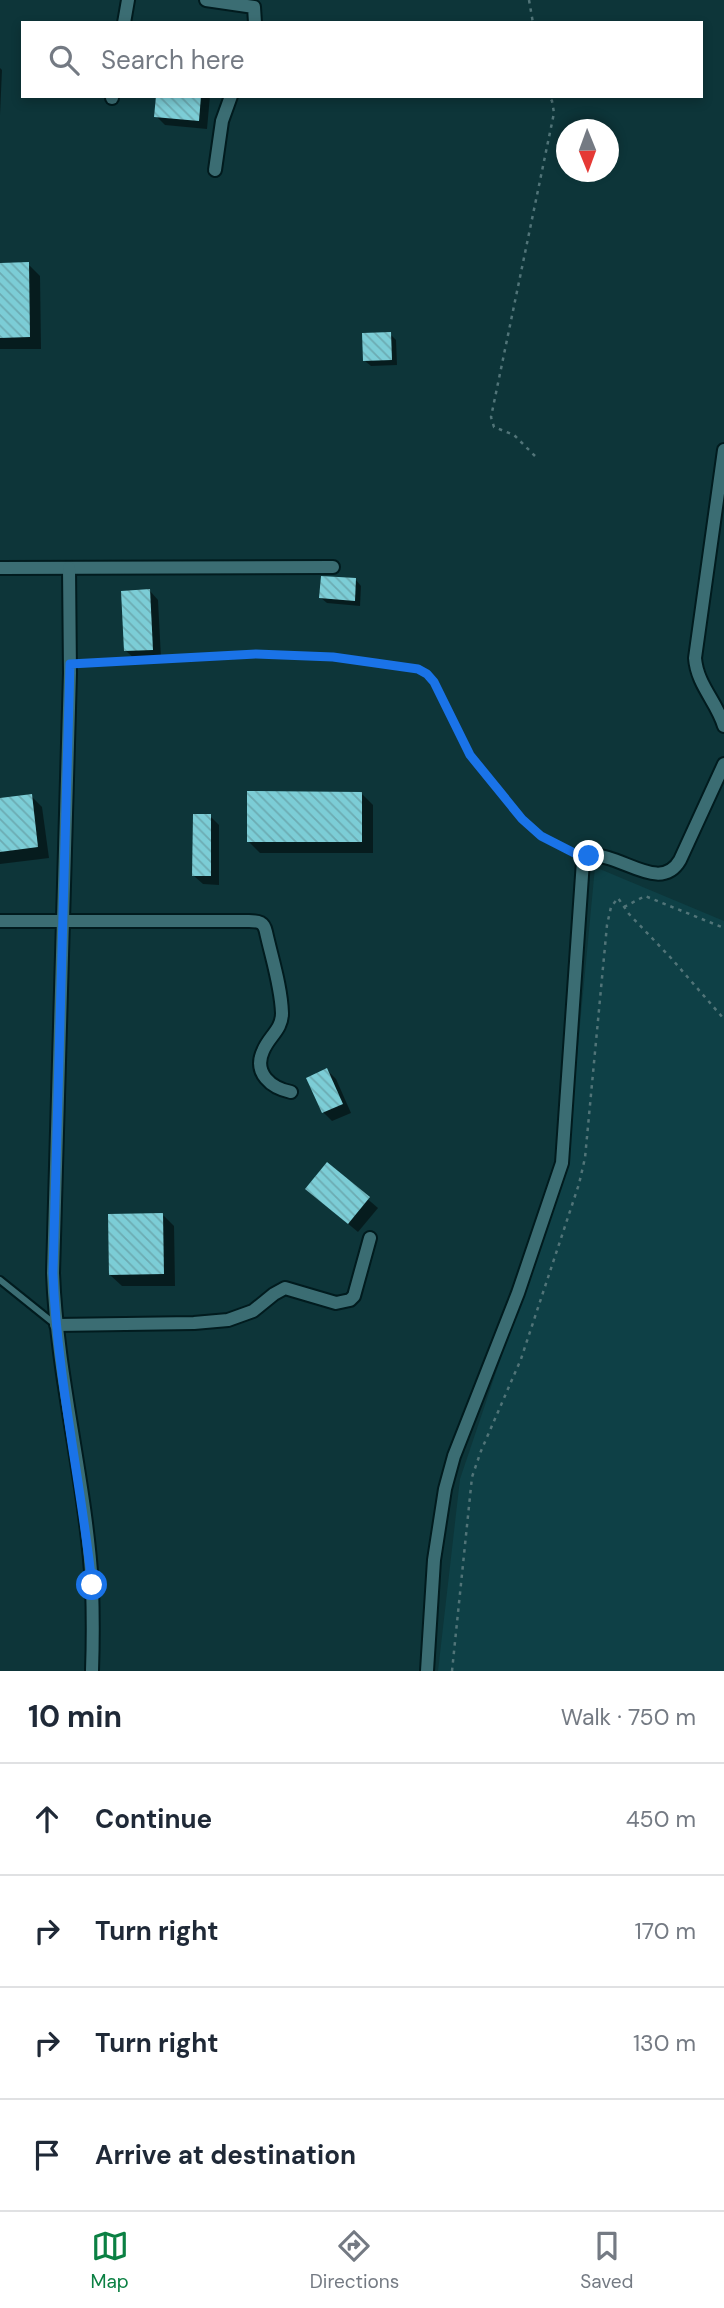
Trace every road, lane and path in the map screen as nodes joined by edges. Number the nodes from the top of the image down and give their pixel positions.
1 (128, 0) edge
2 (206, 0) edge
3 (529, 0) edge
4 (259, 4) edge
5 (124, 21) edge
6 (533, 21) edge
7 (230, 98) edge
8 (550, 98) edge
9 (215, 170) dead end
10 (724, 450) edge
11 (535, 456) dead end
12 (333, 567) dead end
13 (0, 568) edge
14 (69, 568) junction
15 (70, 664) junction
16 (724, 726) edge
17 (724, 764) edge
18 (584, 858) junction
19 (624, 906) junction
20 (0, 920) edge
21 (62, 921) junction
22 (724, 928) edge
23 (724, 1019) edge
24 (291, 1092) dead end
25 (370, 1238) dead end
26 (0, 1280) edge
27 (55, 1325) junction
28 (92, 1671) edge
29 (427, 1671) edge
30 (452, 1671) edge

1 - 5 street
2 - 4 street
3 - 6 path
7 - 9 street
8 - 11 path
10 - 16 street
12 - 14 street
13 - 14 street
14 - 15 street
15 - 18 path
15 - 21 street
17 - 18 street
18 - 29 street
19 - 22 path
19 - 23 path
19 - 30 path
20 - 21 street
21 - 24 street
21 - 27 street
25 - 27 street
26 - 27 lane
27 - 28 street

